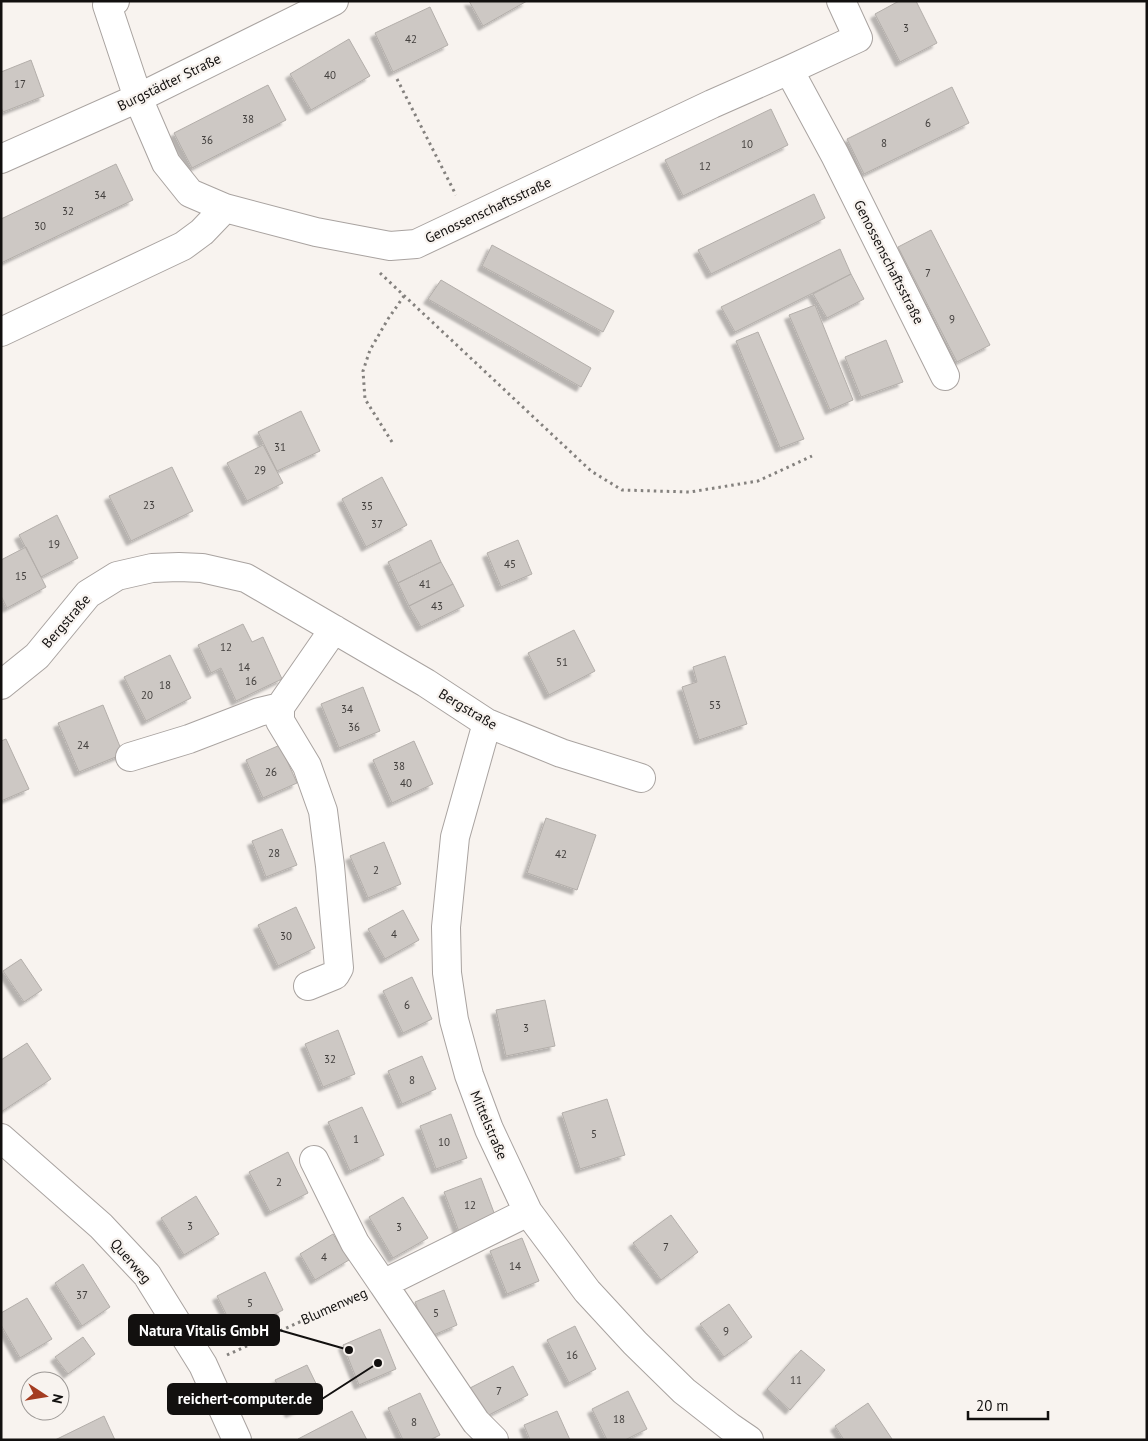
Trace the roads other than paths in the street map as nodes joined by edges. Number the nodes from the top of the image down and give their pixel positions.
1 (116, 1) edge
2 (334, 1) edge
3 (842, 1) edge
4 (789, 70) junction
5 (138, 98) junction
6 (1, 159) edge
7 (225, 208) junction
8 (1, 332) edge
9 (945, 376) dead end
10 (334, 629) junction
11 (1, 685) edge
12 (280, 707) junction
13 (487, 723) junction
14 (130, 757) dead end
15 (641, 778) dead end
16 (308, 986) dead end
17 (1, 1138) edge
18 (314, 1160) dead end
19 (528, 1212) junction
20 (383, 1284) junction
21 (237, 1440) edge
22 (494, 1440) edge
23 (749, 1440) edge

1 - 5 street, Genossenschaftsstraße
2 - 5 street, Burgstädter Straße
3 - 4 street, Genossenschaftsstraße
4 - 7 street, Genossenschaftsstraße
4 - 9 street, Genossenschaftsstraße
5 - 6 street, Burgstädter Straße
5 - 7 street, Genossenschaftsstraße
7 - 8 street
10 - 11 street, Bergstraße
10 - 12 street
10 - 13 street, Bergstraße
12 - 14 street
12 - 16 street
13 - 15 street, Bergstraße
13 - 19 street, Mittelstraße
17 - 21 street, Querweg
18 - 20 street, Blumenweg
19 - 20 street, Blumenweg
19 - 23 street, Mittelstraße
20 - 22 street, Blumenweg

